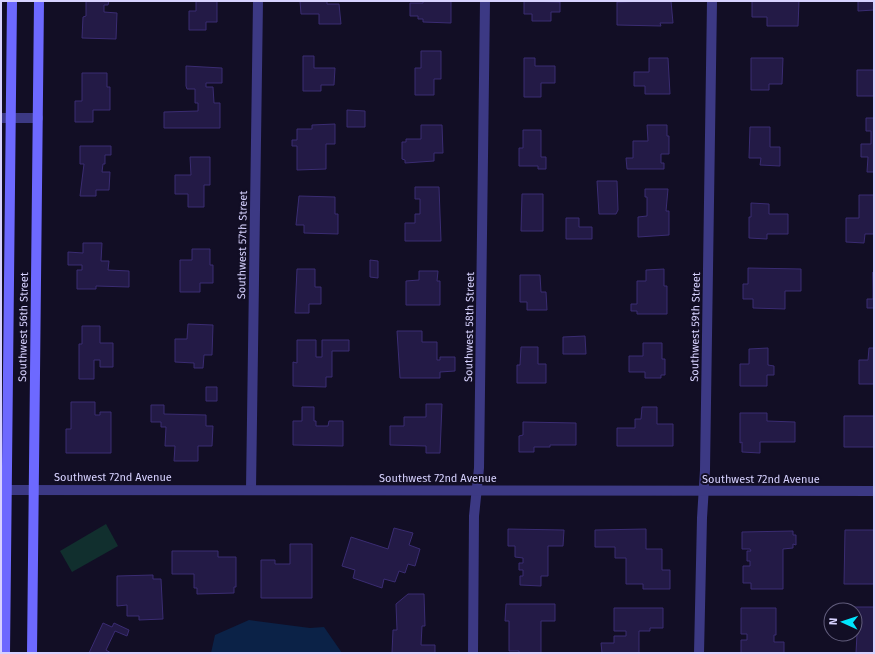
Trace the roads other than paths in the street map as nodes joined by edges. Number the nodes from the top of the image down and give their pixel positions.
1 (12, 1) edge
2 (39, 1) edge
3 (258, 1) edge
4 (485, 1) edge
5 (712, 1) edge
6 (6, 118) edge
7 (38, 118) junction
8 (34, 489) junction
9 (251, 489) junction
10 (4, 490) edge
11 (476, 490) junction
12 (704, 491) junction
13 (874, 491) edge
14 (5, 653) edge
15 (32, 653) edge
16 (473, 653) edge
17 (699, 653) edge

1 - 6 main road, Southwest 56th Street
2 - 7 main road, Southwest 56th Street
3 - 9 street, Southwest 57th Street
4 - 11 street, Southwest 58th Street
5 - 12 street, Southwest 59th Street
6 - 7 street
6 - 10 main road, Southwest 56th Street
7 - 8 main road, Southwest 56th Street
8 - 9 street, Southwest 72nd Avenue
8 - 10 street, Southwest 72nd Avenue
8 - 15 main road, Southwest 56th Street
9 - 11 street, Southwest 72nd Avenue
10 - 14 main road, Southwest 56th Street
11 - 12 street, Southwest 72nd Avenue
11 - 16 street, Southwest 58th Street
12 - 13 street, Southwest 72nd Avenue
12 - 17 street, Southwest 59th Street

